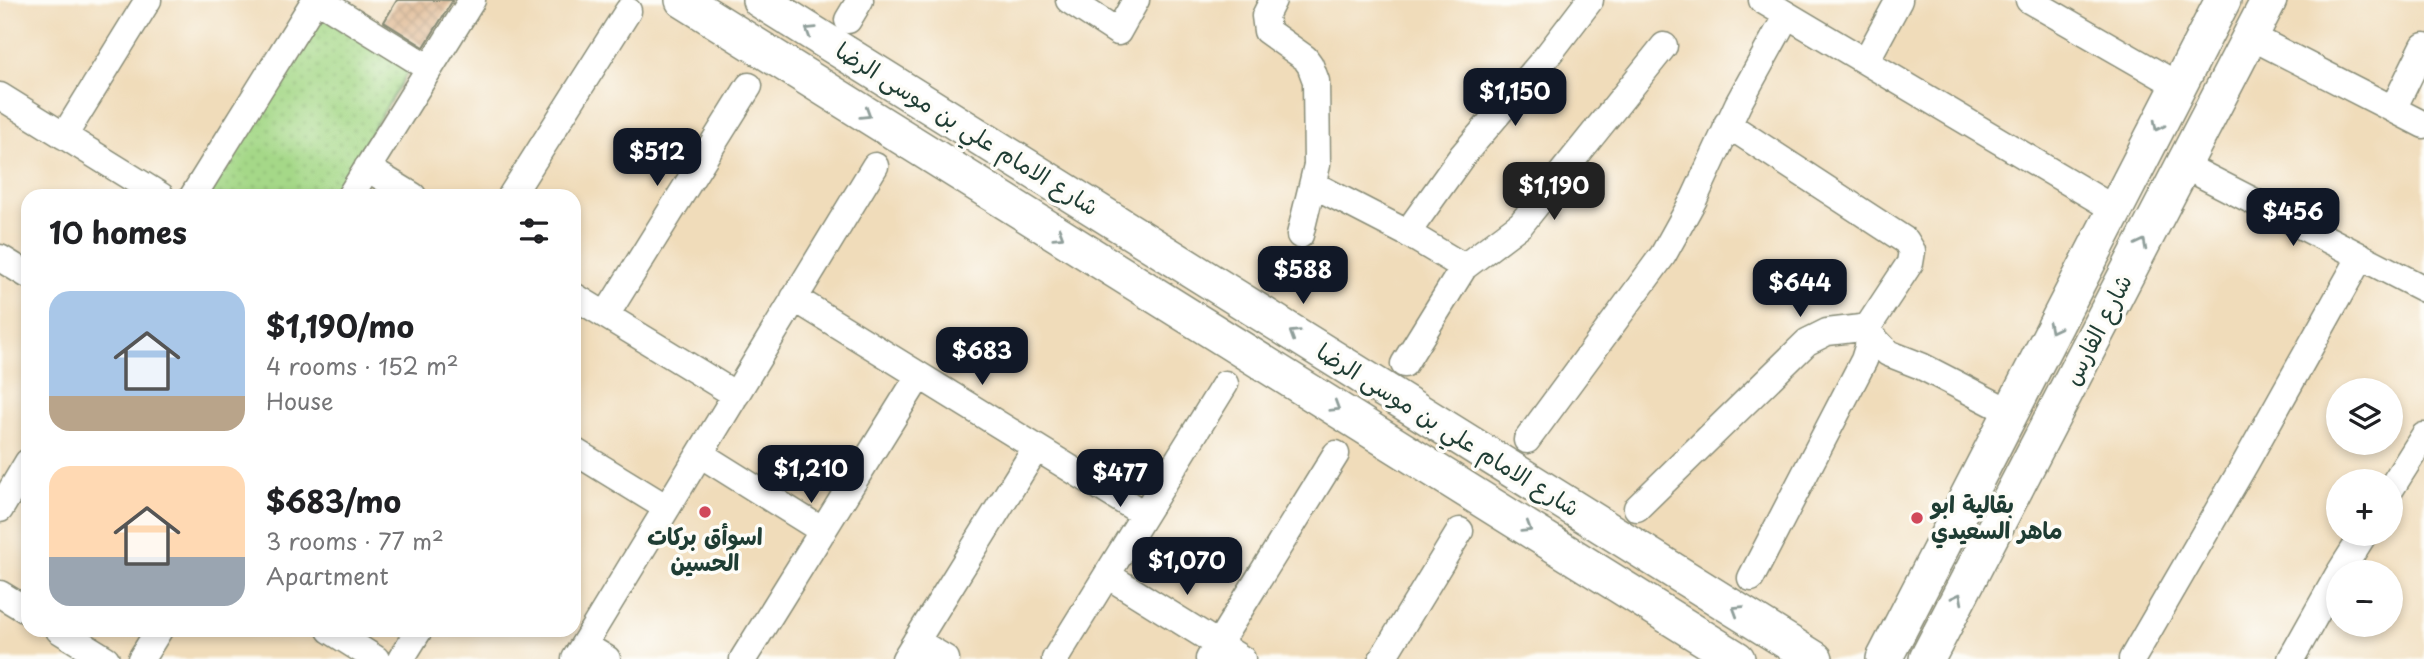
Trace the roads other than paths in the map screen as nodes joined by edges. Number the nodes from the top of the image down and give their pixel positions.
1 (148, 0) edge
2 (317, 0) edge
3 (472, 0) edge
4 (683, 0) edge
5 (760, 0) edge
6 (1069, 0) edge
7 (1136, 0) edge
8 (1273, 0) edge
9 (1590, 0) edge
10 (1762, 0) edge
11 (1899, 0) edge
12 (2029, 0) edge
13 (2223, 0) edge
14 (2269, 0) edge
15 (628, 11) dead end
16 (1787, 15) junction
17 (2250, 36) junction
18 (2424, 46) edge
19 (1664, 47) dead end
20 (1866, 61) junction
21 (429, 68) junction
22 (749, 86) dead end
23 (2179, 86) junction
24 (0, 96) edge
25 (2393, 109) junction
26 (1727, 124) junction
27 (2424, 125) edge
28 (64, 136) junction
29 (2183, 165) junction
30 (875, 166) dead end
31 (367, 168) junction
32 (1314, 185) junction
33 (150, 189) edge
34 (197, 189) edge
35 (354, 189) edge
36 (402, 189) edge
37 (515, 189) edge
38 (2115, 209) junction
39 (1407, 233) junction
40 (1300, 235) dead end
41 (2361, 256) junction
42 (1464, 267) junction
43 (2424, 289) edge
44 (794, 299) junction
45 (581, 300) edge
46 (606, 315) junction
47 (1867, 331) junction
48 (1404, 363) dead end
49 (919, 376) junction
50 (1225, 384) dead end
51 (736, 395) junction
52 (2010, 412) junction
53 (2424, 436) edge
54 (1527, 440) dead end
55 (1036, 448) junction
56 (700, 453) junction
57 (1336, 454) dead end
58 (581, 455) edge
59 (2403, 469) edge
60 (21, 474) edge
61 (667, 508) junction
62 (1637, 508) dead end
63 (0, 509) edge
64 (1144, 514) junction
65 (823, 531) junction
66 (1460, 531) dead end
67 (1107, 575) junction
68 (1751, 579) dead end
69 (0, 593) edge
70 (2326, 597) edge
71 (21, 606) edge
72 (67, 637) edge
73 (155, 637) edge
74 (341, 637) edge
75 (415, 637) edge
76 (1778, 649) edge
77 (910, 650) edge
78 (580, 652) edge
79 (1213, 652) edge
80 (89, 655) edge
81 (141, 659) edge
82 (376, 659) edge
83 (401, 659) edge
84 (607, 659) edge
85 (743, 659) edge
86 (946, 659) edge
87 (1055, 659) edge
88 (1242, 659) edge
89 (1382, 659) edge
90 (1737, 659) edge
91 (1815, 659) edge
92 (1884, 659) edge
93 (1927, 659) edge
94 (2132, 659) edge
95 (2291, 659) edge

1 - 28 street
2 - 21 street
2 - 34 street
3 - 21 street
4 -> 90 main road, شارع الامام علي بن موسى الرضا
76 -> 5 main road, شارع الامام علي بن موسى الرضا
6 - 7 street
8 - 32 street
9 - 39 street
10 - 16 street
11 - 20 street
12 - 23 street
13 - 23 main road, شارع الفارس
14 - 17 main road, شارع الفارس
15 - 37 street
16 - 20 street
16 - 26 street
17 - 25 street
17 - 29 main road, شارع الفارس
18 - 25 street
19 - 42 street
20 - 38 street
21 - 31 street
22 - 46 street
23 -> 38 main road, شارع الفارس
24 - 28 street
25 - 27 street
26 - 47 street
26 - 54 street
28 - 33 street
29 - 41 street
93 -> 29 main road, شارع الفارس
30 - 44 street
31 - 35 street
31 - 36 street
32 - 39 street
32 - 40 street
38 -> 52 main road, شارع الفارس
39 - 42 street
41 - 43 street
41 - 94 street
42 - 48 street
44 - 49 street
44 - 51 street
45 - 46 street
46 - 51 street
47 - 52 street
47 - 62 street
47 - 68 street
49 - 55 street
49 - 65 street
50 - 64 street
51 - 56 street
52 - 92 main road, شارع الفارس
53 - 59 street
55 - 64 street
55 - 77 street
56 - 61 street
56 - 65 street
57 - 79 street
58 - 61 street
60 - 63 street
61 - 78 street
64 - 67 street
65 - 85 street
66 - 89 street
67 - 79 street
67 - 87 street
69 - 71 street
70 - 95 street
72 - 80 street
73 - 81 street
74 - 82 street
75 - 83 street
76 - 91 main road, شارع الامام علي بن موسى الرضا
77 - 86 street
78 - 84 street
79 - 88 street

